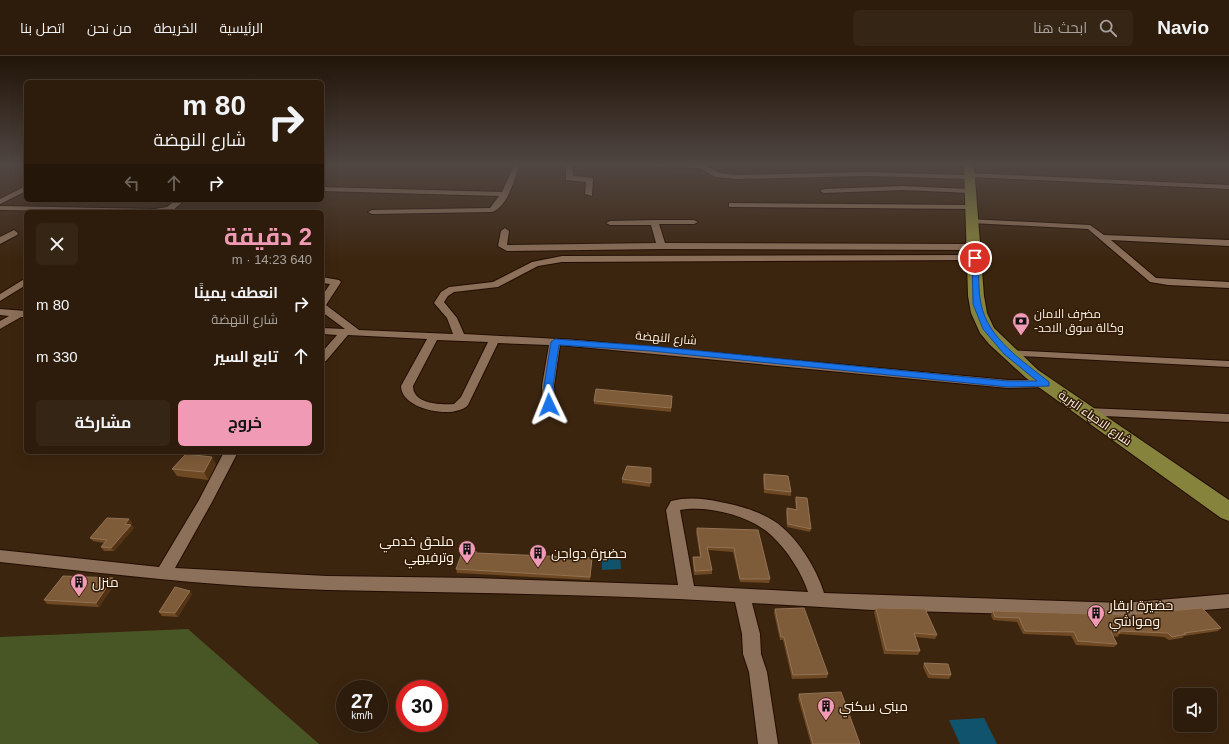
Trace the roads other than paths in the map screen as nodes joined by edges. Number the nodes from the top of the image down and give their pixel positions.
1 (9, 197) edge
2 (502, 197) edge
3 (857, 197) edge
4 (971, 197) edge
5 (996, 197) edge
6 (0, 202) edge
7 (178, 202) edge
8 (732, 206) dead end
9 (0, 208) edge
10 (103, 210) edge
11 (162, 210) edge
12 (372, 212) dead end
13 (654, 222) junction
14 (694, 222) dead end
15 (610, 224) dead end
16 (505, 231) dead end
17 (14, 233) dead end
18 (1101, 237) junction
19 (0, 241) edge
20 (1229, 243) edge
21 (661, 246) junction
22 (974, 252) junction
23 (324, 280) edge
24 (24, 282) edge
25 (1229, 286) edge
26 (0, 298) edge
27 (324, 303) edge
28 (324, 308) edge
29 (0, 312) edge
30 (22, 314) edge
31 (0, 326) edge
32 (324, 331) edge
33 (345, 332) junction
34 (357, 333) junction
35 (434, 336) junction
36 (459, 337) junction
37 (495, 338) junction
38 (555, 342) junction
39 (1007, 353) junction
40 (324, 357) edge
41 (1229, 364) edge
42 (1046, 384) junction
43 (549, 405) dead end
44 (1087, 412) junction
45 (1229, 418) edge
46 (230, 454) edge
47 (1229, 512) edge
48 (0, 556) edge
49 (163, 574) junction
50 (687, 592) junction
51 (742, 596) junction
52 (819, 600) junction
53 (1229, 601) edge
54 (768, 744) edge

1 - 6 street
2 - 12 street
3 - 8 street
4 - 22 main road, شارع الاحياء البرية
5 - 18 street
7 - 11 street
9 - 10 street
13 - 14 street
13 - 15 street
13 - 21 street
16 - 21 street
17 - 19 street
18 - 20 street
18 - 25 street
21 - 22 street
22 - 36 street
22 - 39 main road, شارع الاحياء البرية
23 - 27 street
24 - 26 street
28 - 34 street
29 - 30 street
30 - 31 street
32 - 33 street, شارع النهضة
33 - 34 street, شارع النهضة
33 - 40 street
34 - 35 street, شارع النهضة
35 - 36 street, شارع النهضة
35 - 37 street
36 - 37 street, شارع النهضة
37 - 38 street, شارع النهضة
38 - 42 street, شارع النهضة
38 - 43 street
39 - 41 street
39 - 42 main road, شارع الاحياء البرية
42 - 44 main road, شارع الاحياء البرية
44 - 45 street
44 - 47 main road, شارع الاحياء البرية
46 - 49 street
48 - 49 street
49 - 50 street
50 - 51 street
50 - 52 street
51 - 52 street
51 - 54 street
52 - 53 street

